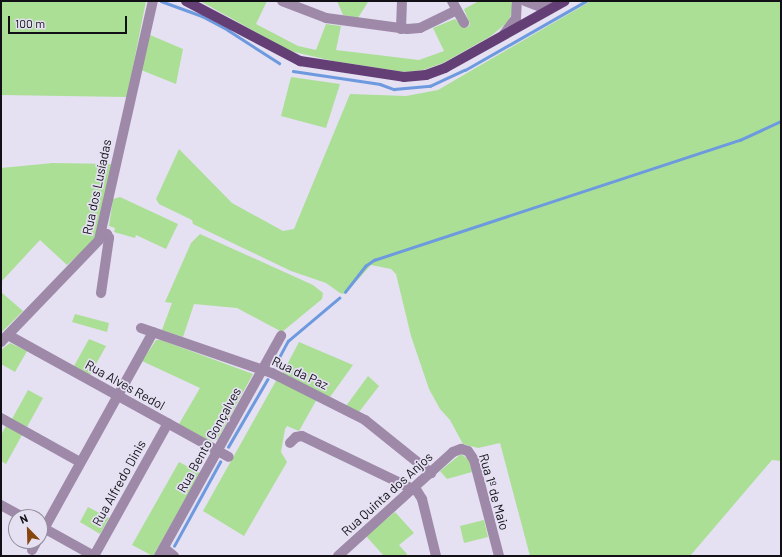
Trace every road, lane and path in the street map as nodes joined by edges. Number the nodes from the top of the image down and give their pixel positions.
1 (153, 1) edge
2 (186, 1) edge
3 (282, 1) edge
4 (402, 1) edge
5 (564, 1) edge
6 (521, 2) edge
7 (455, 5) edge
8 (555, 6) junction
9 (530, 20) junction
10 (464, 23) dead end
11 (401, 29) junction
12 (495, 40) junction
13 (102, 233) junction
14 (101, 293) dead end
15 (140, 328) dead end
16 (152, 332) junction
17 (282, 336) dead end
18 (5, 338) edge
19 (263, 370) junction
20 (117, 395) junction
21 (1, 418) edge
22 (168, 423) junction
23 (290, 443) dead end
24 (217, 451) junction
25 (453, 452) joint
26 (229, 457) dead end
27 (80, 462) junction
28 (432, 473) junction
29 (414, 490) junction
30 (48, 518) edge
31 (48, 533) edge
32 (161, 552) edge
33 (344, 554) edge
34 (94, 556) edge
35 (174, 556) edge
36 (436, 556) edge
37 (499, 556) edge

1 - 13 street, Rua dos Lusíadas
2 - 12 main road
3 - 11 street
4 - 11 street
5 - 8 main road
6 - 8 street
6 - 9 street
6 - 12 street
7 - 10 street
7 - 11 street
8 - 9 main road
9 - 12 main road
13 - 14 street
13 - 18 street, Rua dos Lusíadas
15 - 16 street, Rua da Paz
16 - 19 street, Rua da Paz
16 - 20 street
17 - 19 street, Rua Bento Gonçalves
18 - 20 street, Rua Alves Redol
19 - 24 street, Rua Bento Gonçalves
19 - 28 street, Rua da Paz
20 - 22 street, Rua Alves Redol
20 - 27 street
21 - 27 street
22 - 24 street, Rua Alves Redol
22 - 34 street, Rua Alfredo Dinis
23 - 29 street
24 - 26 street, Rua Alves Redol
24 - 32 street, Rua Bento Gonçalves
25 - 28 street, Rua Quinta dos Anjos
25 - 37 street, Rua 1º de Maio
27 - 30 street
28 - 29 street, Rua Quinta dos Anjos
29 - 33 street, Rua Quinta dos Anjos
29 - 36 street
31 - 34 street
32 - 35 street

